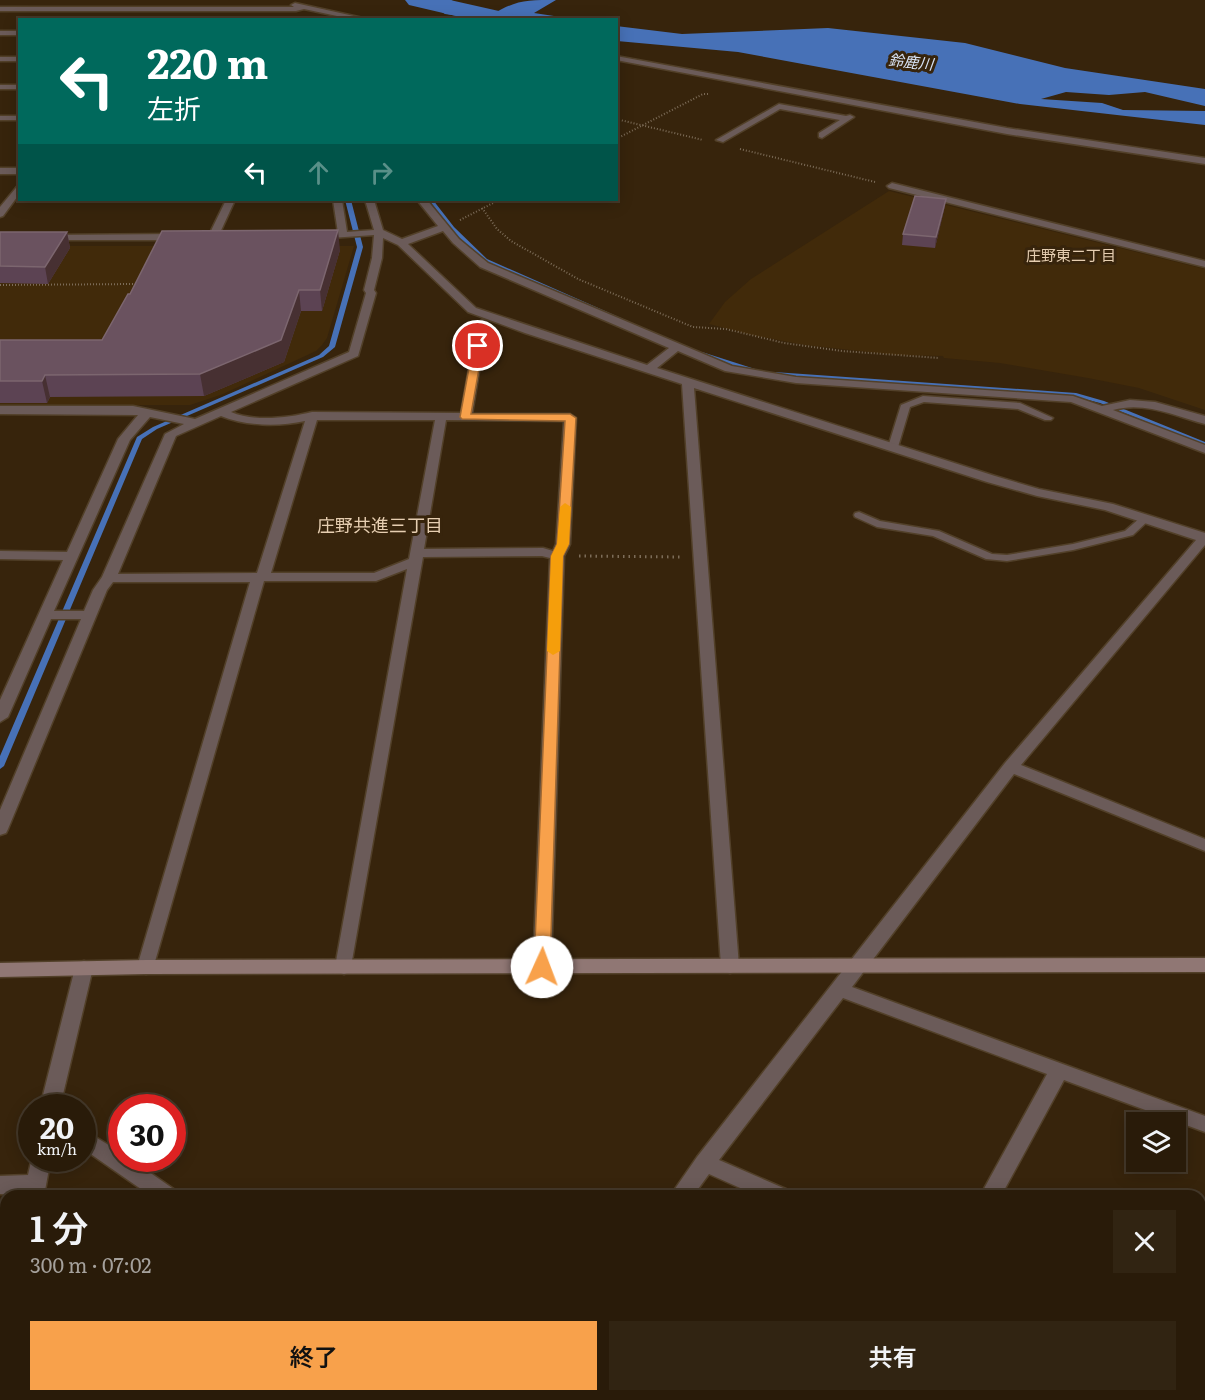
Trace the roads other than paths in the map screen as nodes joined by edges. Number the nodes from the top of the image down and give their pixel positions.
1 (280, 0) edge
2 (304, 7) junction
3 (0, 9) edge
4 (320, 11) junction
5 (309, 16) dead end
6 (358, 18) edge
7 (0, 33) edge
8 (18, 33) edge
9 (618, 58) edge
10 (0, 59) edge
11 (18, 59) edge
12 (618, 64) edge
13 (660, 66) junction
14 (713, 76) junction
15 (0, 87) edge
16 (18, 87) edge
17 (858, 112) junction
18 (0, 118) edge
19 (18, 118) edge
20 (848, 119) junction
21 (1007, 131) junction
22 (822, 135) dead end
23 (716, 141) road end
24 (1170, 156) junction
25 (1205, 160) edge
26 (1205, 165) edge
27 (0, 171) edge
28 (18, 171) edge
29 (892, 186) road end
30 (18, 189) edge
31 (230, 201) edge
32 (337, 201) edge
33 (370, 201) edge
34 (423, 201) edge
35 (0, 214) edge
36 (444, 227) junction
37 (376, 232) junction
38 (343, 235) junction
39 (189, 237) edge
40 (201, 237) edge
41 (213, 237) junction
42 (224, 237) edge
43 (303, 237) edge
44 (36, 238) edge
45 (401, 243) junction
46 (1205, 264) edge
47 (482, 323) dead end
48 (676, 347) junction
49 (649, 369) junction
50 (688, 382) junction
51 (1104, 409) junction
52 (0, 410) edge
53 (150, 412) junction
54 (220, 412) junction
55 (312, 416) junction
56 (441, 417) junction
57 (466, 417) junction
58 (1048, 418) dead end
59 (1205, 420) edge
60 (195, 423) junction
61 (893, 447) junction
62 (1205, 449) edge
63 (859, 515) dead end
64 (1145, 519) junction
65 (1204, 540) edge
66 (0, 555) edge
67 (71, 556) junction
68 (557, 556) junction
69 (415, 557) junction
70 (109, 578) junction
71 (261, 578) junction
72 (50, 615) junction
73 (86, 615) junction
74 (0, 717) edge
75 (1011, 767) junction
76 (0, 829) edge
77 (1205, 845) edge
78 (859, 964) junction
79 (1205, 965) edge
80 (730, 966) junction
81 (146, 967) junction
82 (344, 967) junction
83 (542, 967) junction
84 (84, 968) junction
85 (0, 970) edge
86 (838, 989) junction
87 (1059, 1071) junction
88 (53, 1094) edge
89 (1205, 1124) edge
90 (96, 1147) edge
91 (704, 1162) junction
92 (38, 1172) edge
93 (0, 1185) edge
94 (35, 1190) edge
95 (159, 1190) edge
96 (684, 1190) edge
97 (767, 1190) edge
98 (993, 1190) edge

1 - 2 street
2 - 3 street
2 - 4 street
4 - 5 street
4 - 6 street
7 - 8 street
9 - 13 street
10 - 11 street
12 - 13 street
13 - 14 street
14 - 17 street
14 - 21 street
15 - 16 street
17 - 20 street
17 - 21 street
18 - 19 street
20 - 22 street
20 - 23 street
21 - 24 street
24 - 25 street
24 - 26 street
27 - 28 street
29 - 46 street
30 - 35 street
31 - 41 street
32 - 38 street
33 - 37 street
34 - 36 street
36 - 45 street
36 - 48 street
37 - 38 street
37 - 45 street
37 - 54 street
38 - 43 street
39 - 44 street
40 - 41 street
41 - 42 street
45 - 49 street
47 - 57 street
48 - 49 street
48 - 51 street
49 - 50 street
50 - 61 street
50 - 80 street
51 - 59 street
51 - 62 street
52 - 53 street
53 - 60 street
53 - 67 street
54 - 55 street
54 - 60 street
55 - 56 street
55 - 71 street
56 - 57 street
56 - 69 street
57 - 68 street
58 - 61 lane
60 - 70 street
61 - 64 street
63 - 64 lane
64 - 65 street
65 - 75 street
66 - 67 street
67 - 72 street
68 - 69 street
68 - 83 street
69 - 71 street
69 - 82 street
70 - 71 street
70 - 73 street
71 - 81 street
72 - 73 street
72 - 74 street
73 - 76 street
75 - 77 street
75 - 78 street
78 - 79 street
78 - 80 street
78 - 86 street
80 - 83 street
81 - 82 street
81 - 84 street
82 - 83 street
84 - 85 street
84 - 88 street
86 - 87 street
86 - 91 street
87 - 89 street
87 - 98 street
90 - 95 street
91 - 96 street
91 - 97 street
92 - 94 street
93 - 94 street

